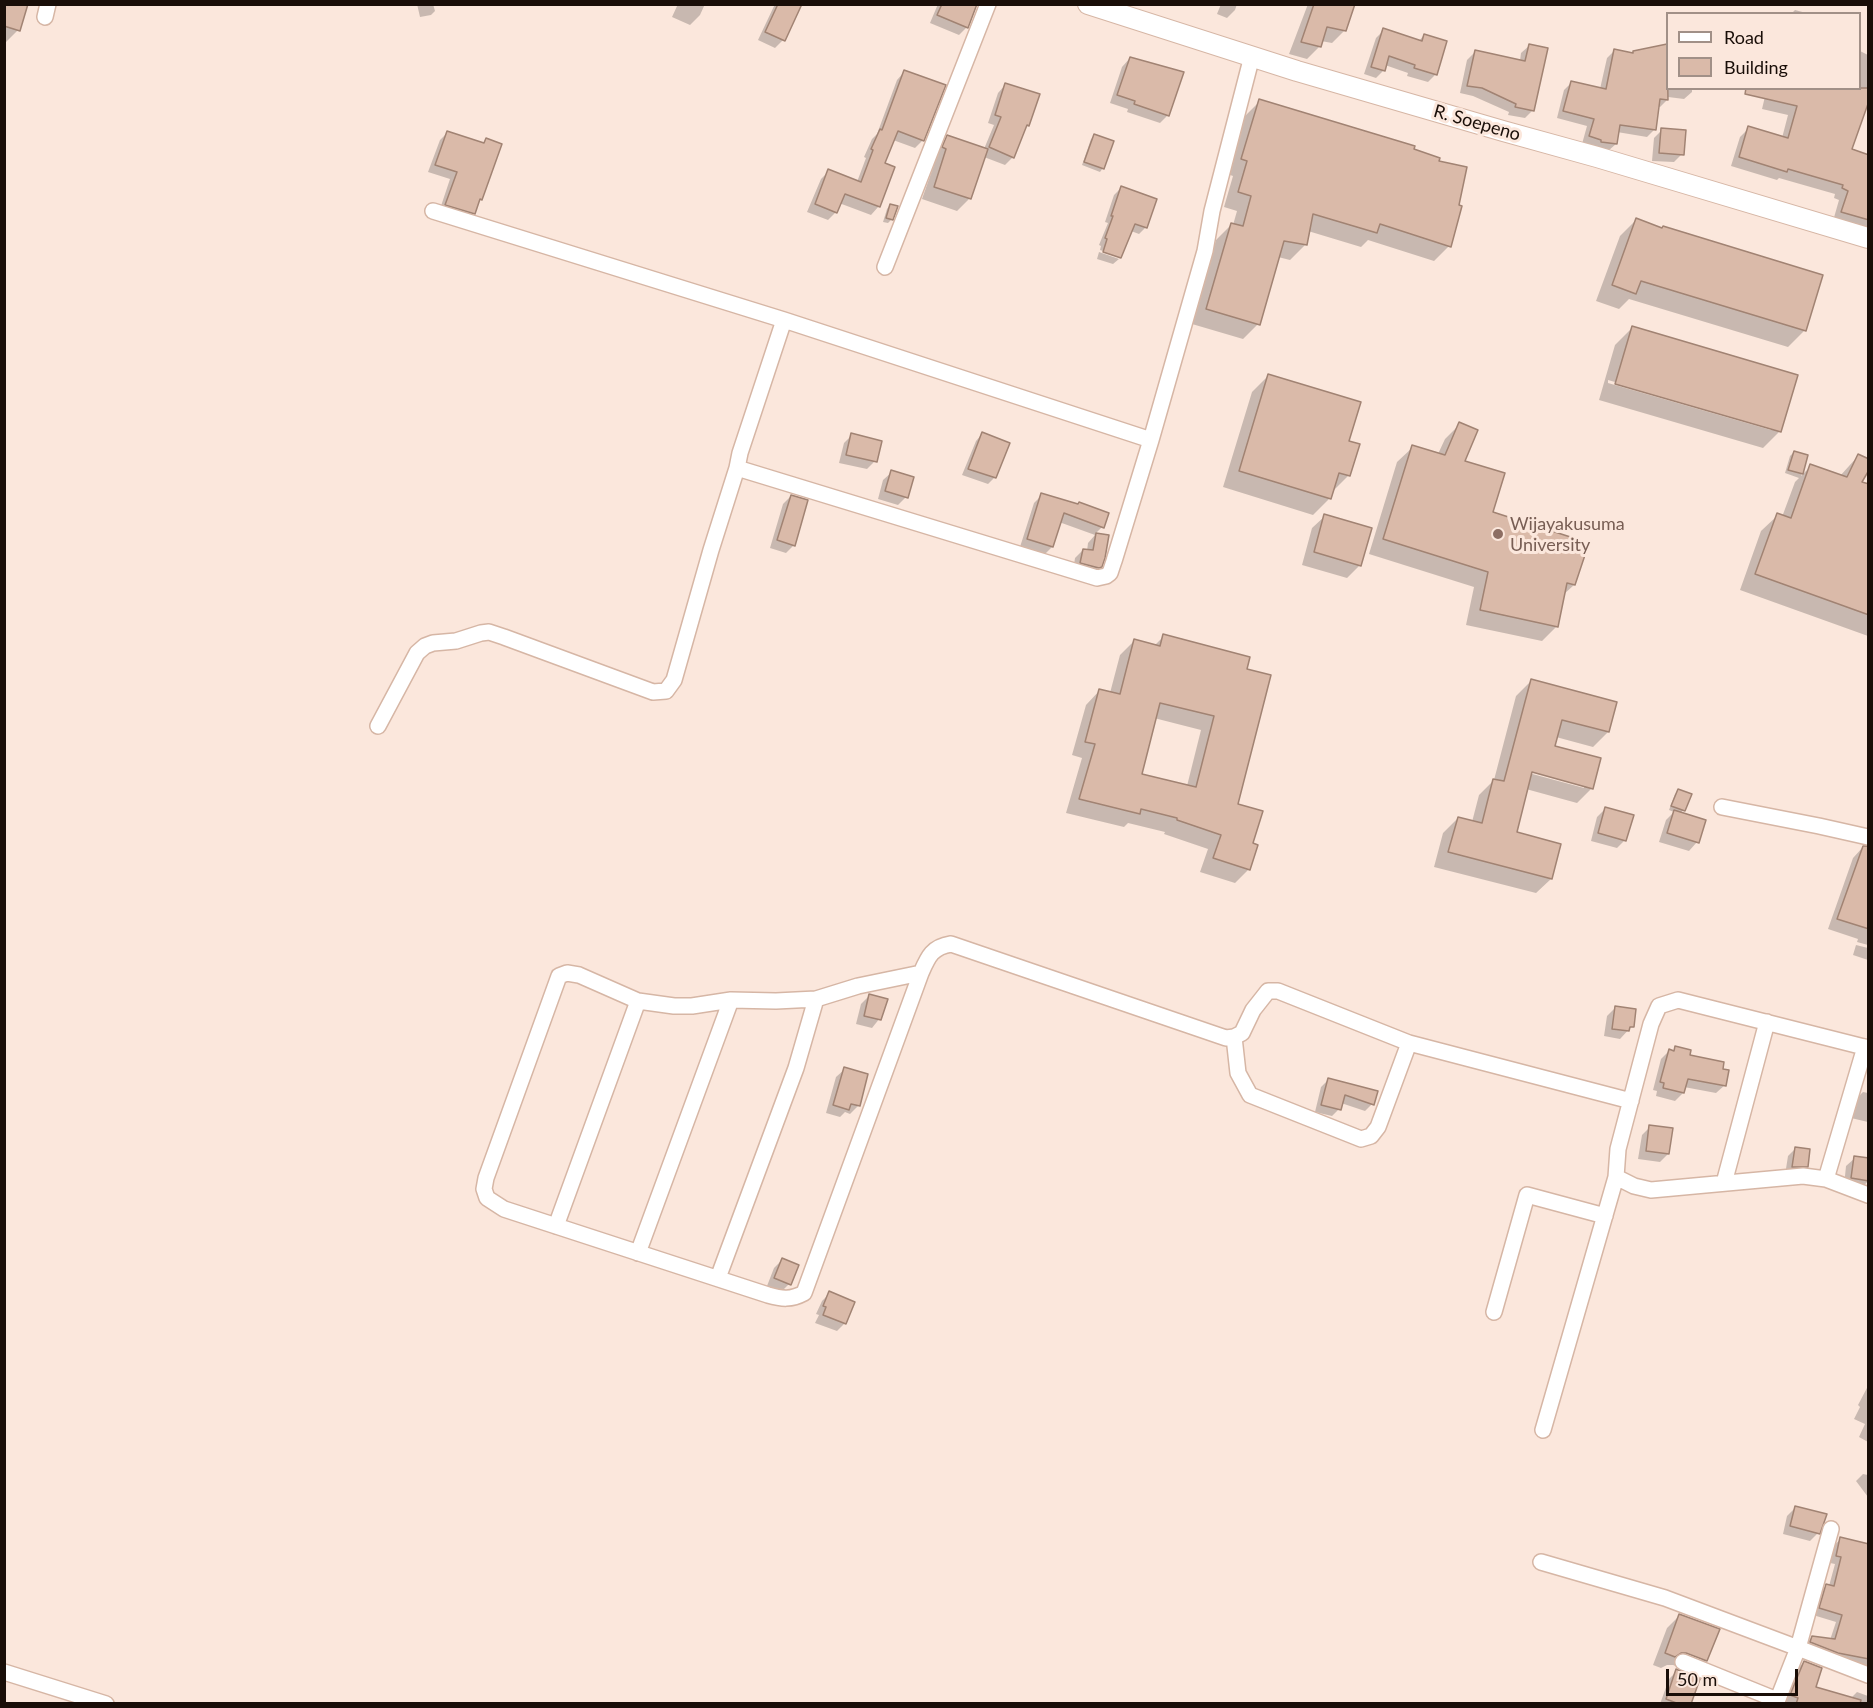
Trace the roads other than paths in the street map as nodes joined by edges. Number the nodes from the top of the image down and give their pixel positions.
1 (988, 4) edge
2 (1088, 4) edge
3 (1252, 56) junction
4 (433, 211) dead end
5 (1869, 238) edge
6 (885, 267) dead end
7 (783, 320) junction
8 (1151, 440) junction
9 (737, 468) junction
10 (378, 726) dead end
11 (1722, 807) dead end
12 (1869, 837) edge
13 (921, 973) junction
14 (816, 999) junction
15 (731, 1000) junction
16 (638, 1001) junction
17 (1767, 1022) junction
18 (1234, 1037) junction
19 (1409, 1043) junction
20 (1867, 1047) edge
21 (1631, 1101) junction
22 (1616, 1177) junction
23 (1826, 1179) junction
24 (1724, 1183) junction
25 (1869, 1195) edge
26 (1605, 1216) junction
27 (556, 1226) junction
28 (638, 1253) junction
29 (718, 1278) junction
30 (1494, 1312) dead end
31 (1543, 1430) dead end
32 (1832, 1529) dead end
33 (1541, 1563) dead end
34 (1798, 1648) junction
35 (1683, 1662) dead end
36 (4, 1672) edge
37 (1869, 1675) edge
38 (1777, 1702) edge
39 (106, 1704) edge

1 - 6 street
2 - 3 street, R. Soepeno
3 - 5 street, R. Soepeno
3 - 8 street
4 - 7 street
7 - 8 street
7 - 9 street
8 - 9 street
9 - 10 street
11 - 12 street
13 - 14 street
13 - 18 street
13 - 29 street
14 - 15 street
14 - 29 street
15 - 16 street
15 - 28 street
16 - 27 street
16 - 27 street
17 - 20 street
17 - 21 street
17 - 24 street
18 - 19 street
18 - 19 street
19 - 21 street
20 - 23 street
21 - 22 street
22 - 24 street
22 - 26 street
23 - 24 street
23 - 25 street
26 - 30 street
26 - 31 street
27 - 28 street
28 - 29 street
32 - 34 street
33 - 34 street
34 - 37 street
34 - 38 street
35 - 38 street
36 - 39 street

